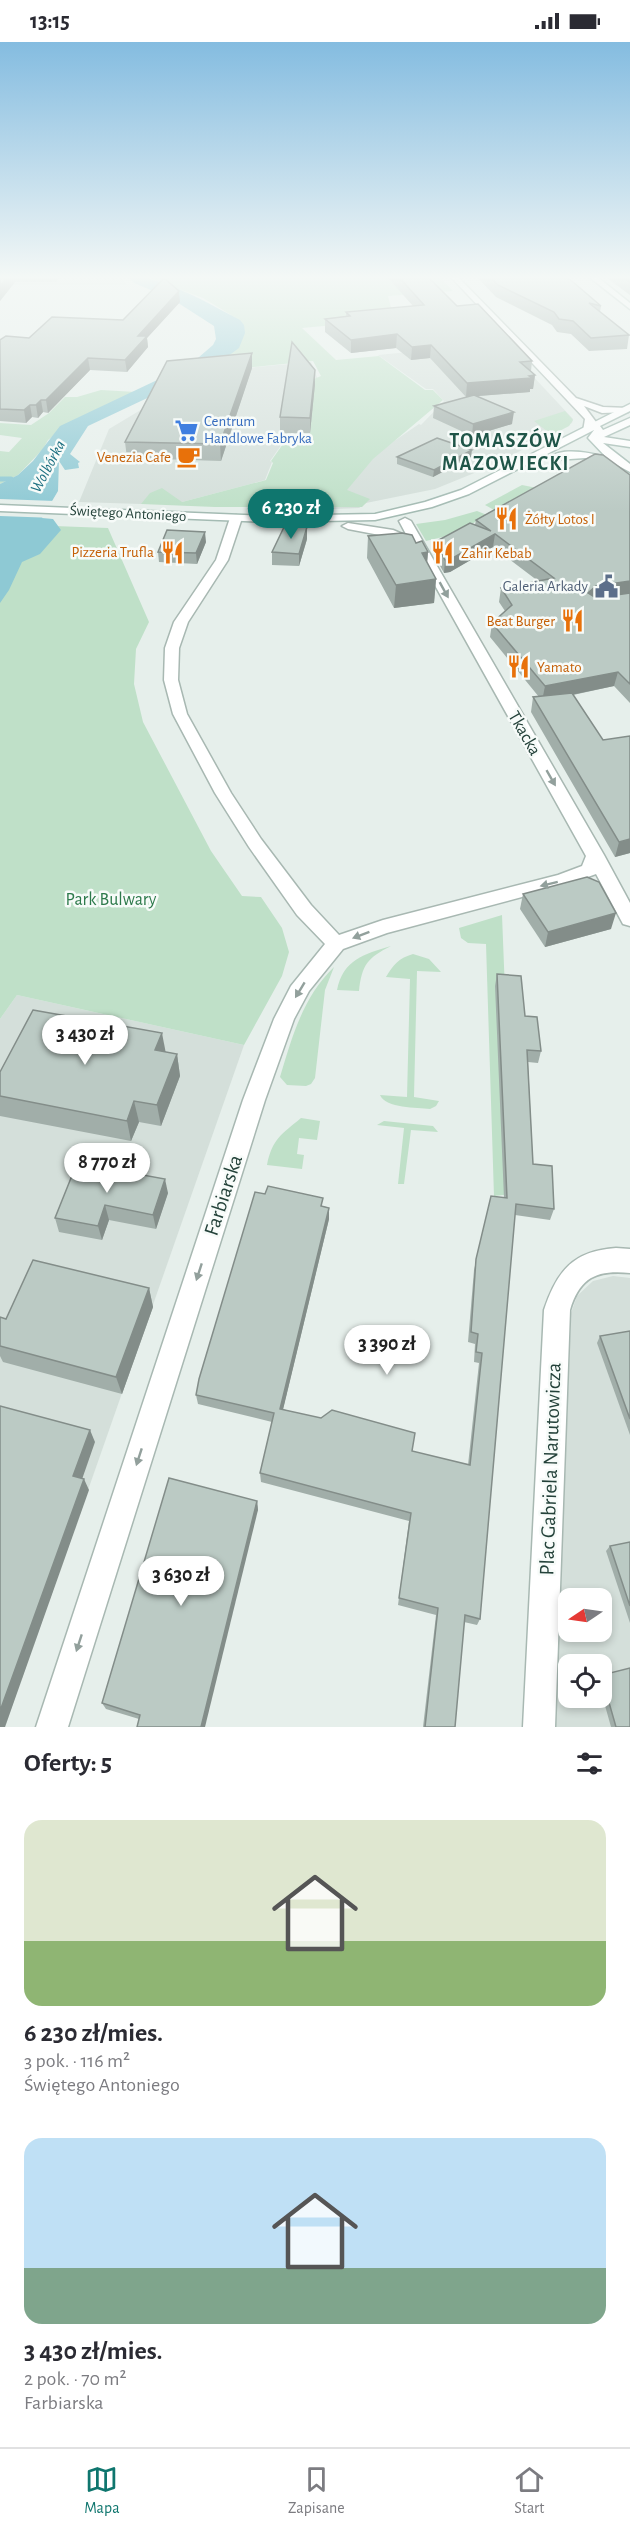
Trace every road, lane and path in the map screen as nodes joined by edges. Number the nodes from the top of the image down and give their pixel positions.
1 (529, 355) edge
2 (570, 397) junction
3 (628, 408) edge
4 (627, 423) edge
5 (590, 434) junction
6 (630, 435) edge
7 (630, 444) edge
8 (555, 457) junction
9 (629, 466) edge
10 (0, 508) edge
11 (236, 518) junction
12 (266, 519) junction
13 (405, 521) junction
14 (348, 526) junction
15 (420, 546) junction
16 (595, 855) junction
17 (630, 919) edge
18 (336, 945) junction
19 (630, 1261) edge
20 (52, 1727) edge
21 (539, 1727) edge

1 - 2 street
2 - 3 street
2 - 5 street
3 - 5 street
4 - 5 street, Świętego Antoniego
4 - 6 street
5 - 7 street
5 - 8 street, Świętego Antoniego
5 - 9 street
5 - 12 street, Świętego Antoniego
8 - 9 street
8 - 13 street, Świętego Antoniego
10 - 11 street, Świętego Antoniego
11 - 12 street, Świętego Antoniego
11 - 18 street
12 - 14 street, Świętego Antoniego
13 - 14 street, Świętego Antoniego
13 - 15 street, Tkacka
14 - 15 street
15 -> 16 street, Tkacka
16 - 17 street, Tkacka
16 -> 18 street, Farbiarska
18 -> 20 street, Farbiarska
19 - 21 street, Plac Gabriela Narutowicza

